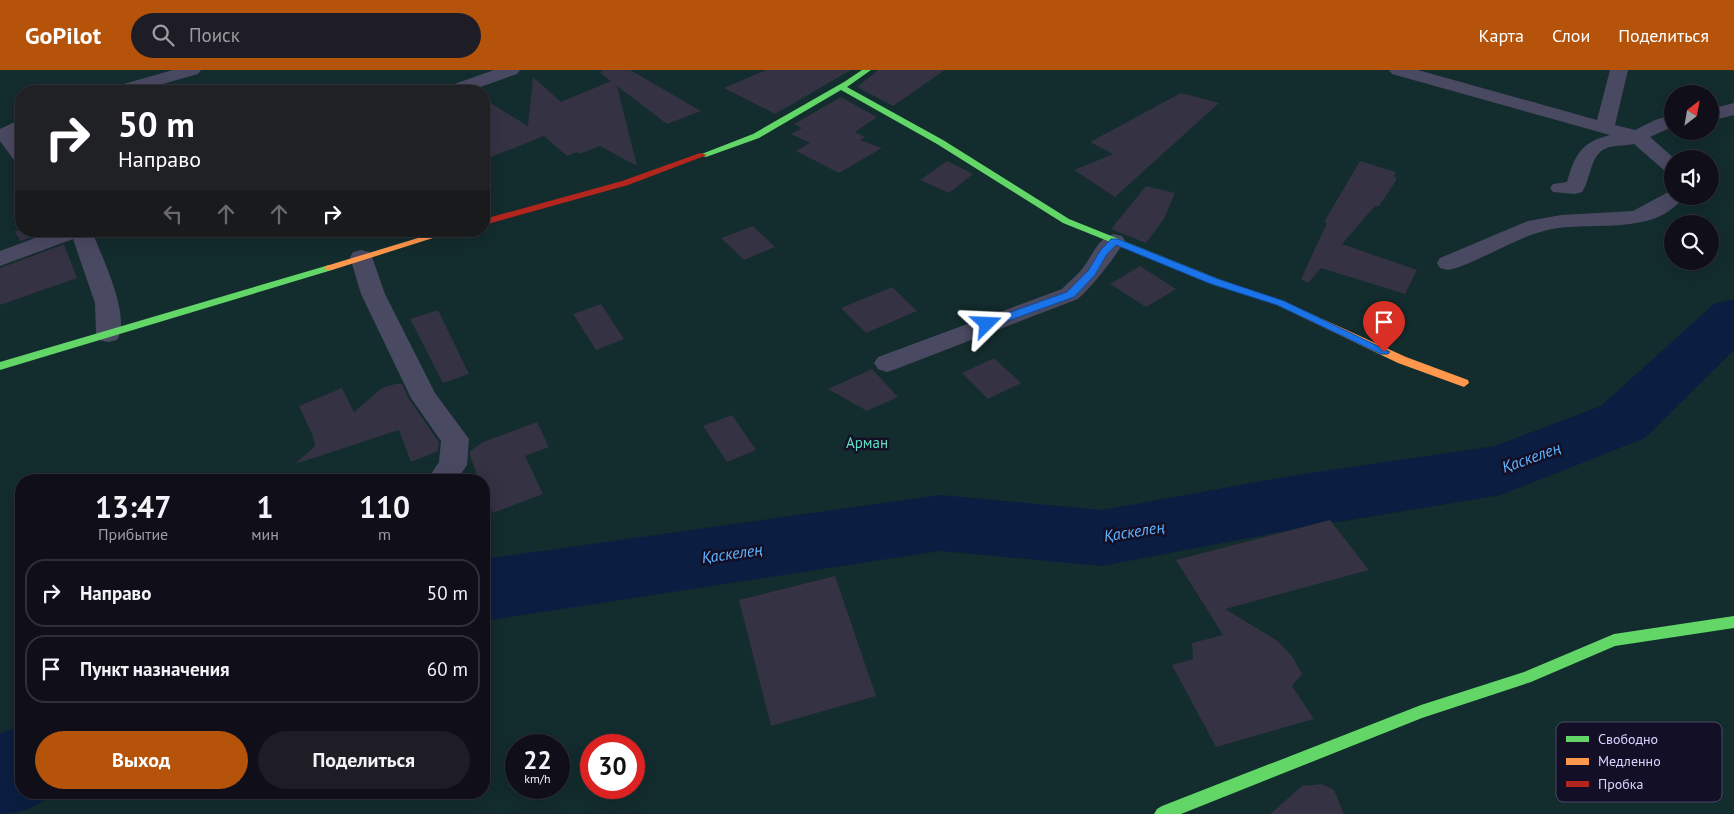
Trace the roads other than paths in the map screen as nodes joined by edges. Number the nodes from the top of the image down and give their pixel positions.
1 (192, 70) edge
2 (510, 70) edge
3 (867, 70) edge
4 (1398, 70) edge
5 (1619, 70) edge
6 (140, 85) edge
7 (469, 85) edge
8 (841, 87) junction
9 (1734, 109) edge
10 (1719, 113) edge
11 (1664, 124) edge
12 (1605, 127) junction
13 (15, 128) edge
14 (1638, 136) junction
15 (15, 148) edge
16 (1664, 160) edge
17 (1560, 188) dead end
18 (1664, 203) edge
19 (490, 220) edge
20 (59, 237) edge
21 (83, 237) edge
22 (431, 237) edge
23 (1114, 241) junction
24 (361, 258) junction
25 (0, 259) edge
26 (1448, 263) dead end
27 (108, 334) junction
28 (887, 363) dead end
29 (0, 366) edge
30 (1464, 383) dead end
31 (446, 474) edge
32 (1734, 622) edge
33 (1162, 814) edge

1 - 6 street
2 - 7 street
3 - 8 street
4 - 12 street
5 - 12 street
8 - 19 street
8 - 23 street
9 - 10 street
11 - 14 street
12 - 14 street
13 - 15 street
14 - 16 street
14 - 17 street
18 - 26 street
20 - 25 street
21 - 27 street
22 - 24 street
23 - 28 street
23 - 30 street
24 - 27 street
24 - 31 street
27 - 29 street
32 - 33 street

